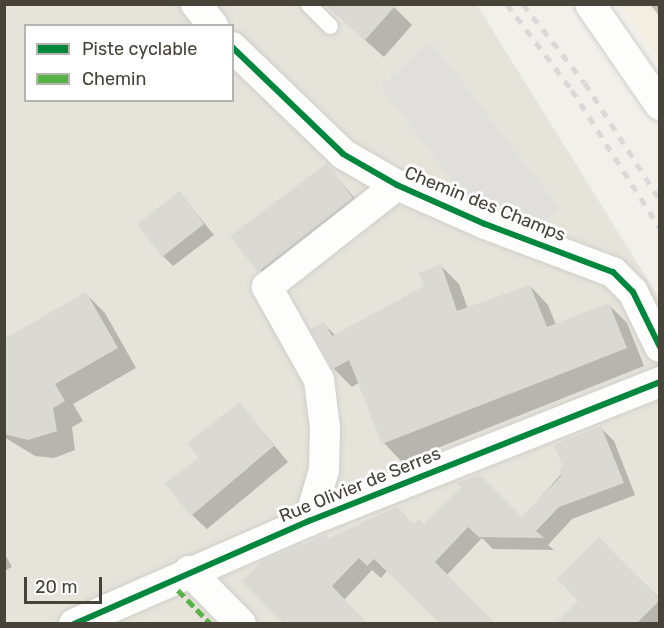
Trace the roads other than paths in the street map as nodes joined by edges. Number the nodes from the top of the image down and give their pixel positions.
1 (196, 4) edge
2 (308, 4) edge
3 (590, 4) edge
4 (608, 17) edge
5 (211, 24) edge
6 (330, 26) dead end
7 (234, 49) edge
8 (660, 105) edge
9 (397, 185) junction
10 (660, 347) edge
11 (660, 382) edge
12 (309, 521) junction
13 (189, 571) junction
14 (74, 624) edge
15 (241, 624) edge

1 - 5 street
2 - 6 lane
3 - 4 street
4 - 8 street
7 - 9 street, Chemin des Champs
9 - 10 street, Chemin des Champs
9 - 12 street
11 - 12 street, Rue Olivier de Serres
12 - 13 street, Rue Olivier de Serres
13 - 14 street, Rue Olivier de Serres
13 - 15 street

